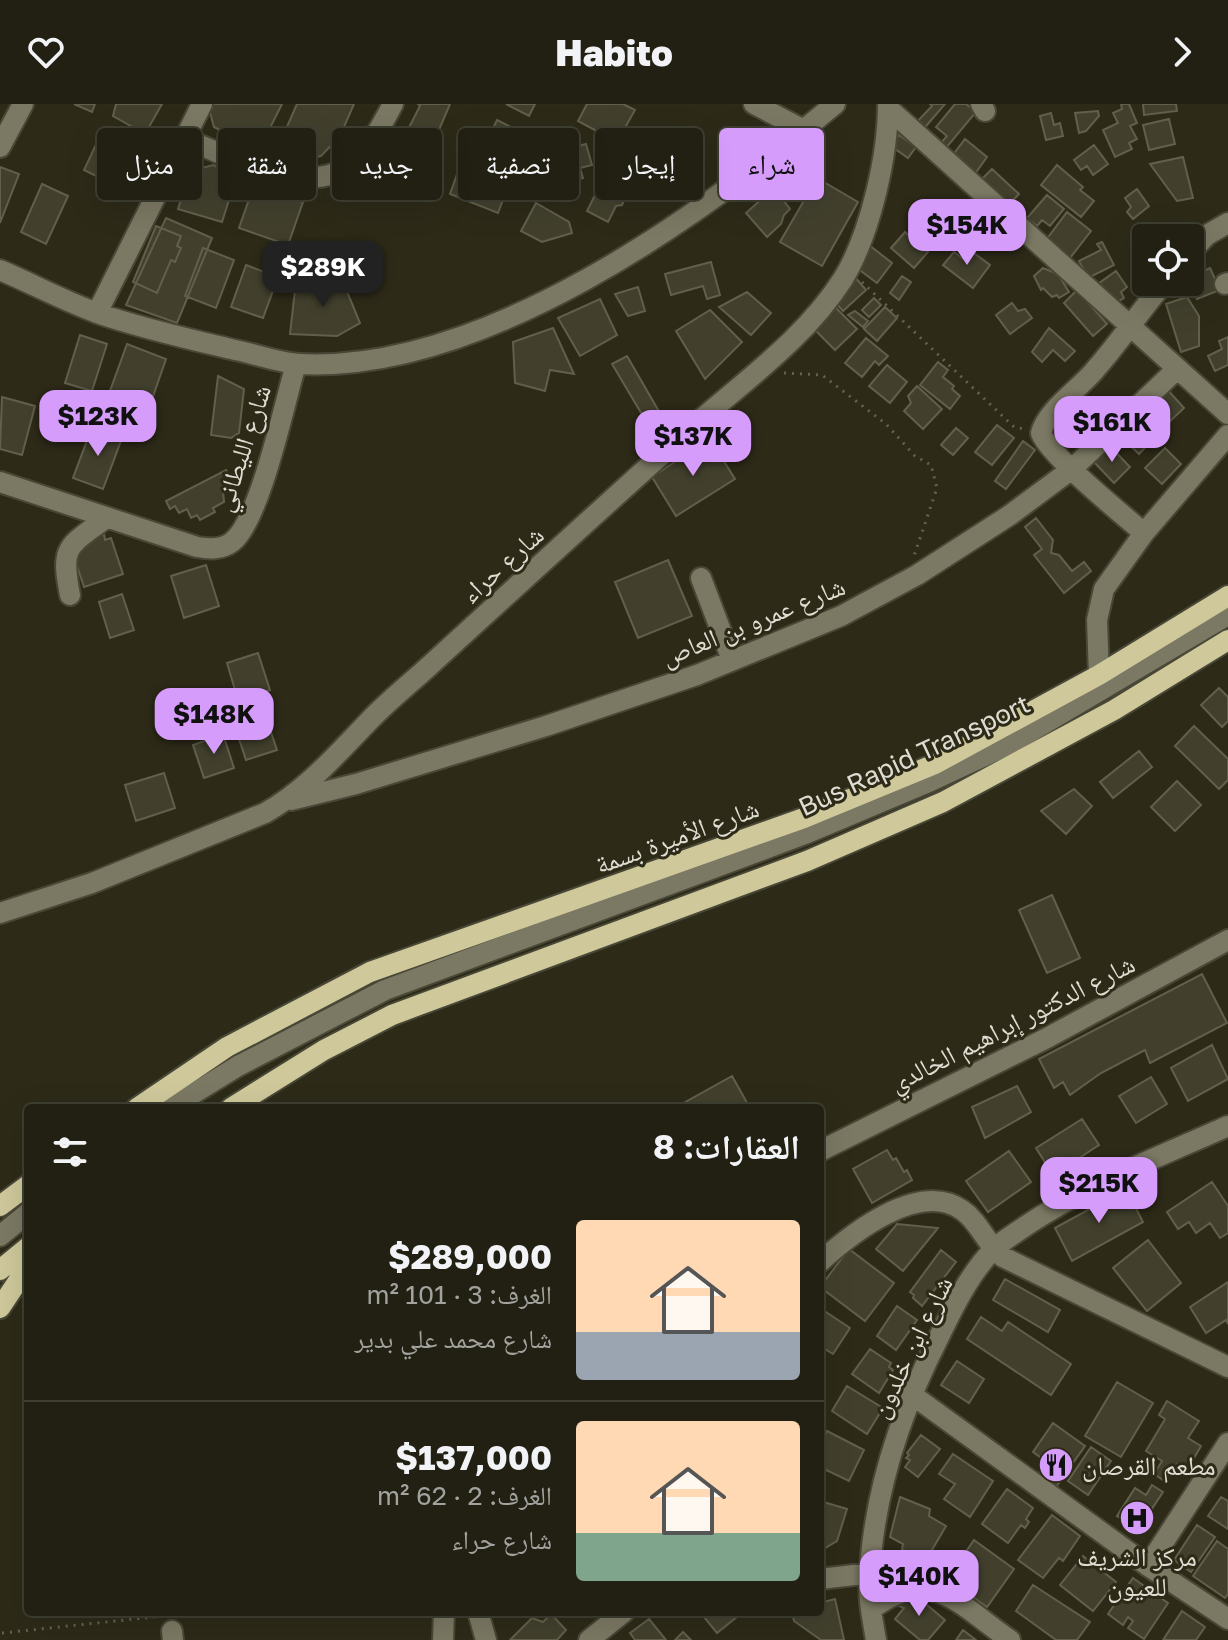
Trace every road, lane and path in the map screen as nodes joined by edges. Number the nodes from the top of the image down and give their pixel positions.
1 (23, 104) edge
2 (202, 104) edge
3 (393, 104) edge
4 (754, 104) edge
5 (835, 104) edge
6 (888, 106) edge
7 (190, 128) edge
8 (800, 128) edge
9 (806, 128) edge
10 (202, 145) edge
11 (0, 147) edge
12 (719, 194) edge
13 (154, 200) edge
14 (1228, 223) edge
15 (1204, 238) edge
16 (848, 268) junction
17 (0, 270) edge
18 (1153, 296) edge
19 (97, 313) junction
20 (1129, 324) junction
21 (296, 364) junction
22 (1177, 369) junction
23 (758, 370) junction
24 (1228, 414) edge
25 (1014, 427) dead end
26 (1228, 435) edge
27 (1072, 469) junction
28 (0, 482) edge
29 (106, 518) junction
30 (1144, 533) junction
31 (701, 578) dead end
32 (904, 582) junction
33 (70, 595) dead end
34 (1228, 596) edge
35 (1228, 615) edge
36 (1228, 640) edge
37 (732, 660) junction
38 (1099, 675) junction
39 (286, 801) junction
40 (0, 913) edge
41 (1228, 940) edge
42 (143, 1104) edge
43 (176, 1104) edge
44 (237, 1104) edge
45 (1228, 1126) edge
46 (824, 1149) edge
47 (24, 1188) edge
48 (0, 1206) edge
49 (24, 1216) edge
50 (0, 1236) edge
51 (24, 1250) edge
52 (993, 1250) junction
53 (824, 1258) edge
54 (0, 1270) edge
55 (24, 1272) edge
56 (0, 1308) edge
57 (1228, 1367) edge
58 (911, 1394) junction
59 (1228, 1443) edge
60 (1148, 1566) junction
61 (871, 1573) junction
62 (824, 1579) edge
63 (872, 1609) junction
64 (157, 1616) edge
65 (166, 1616) edge
66 (444, 1616) edge
67 (479, 1616) edge
68 (619, 1616) edge
69 (1228, 1619) edge
70 (2, 1633) dead end
71 (172, 1636) edge
72 (443, 1640) edge
73 (486, 1640) edge
74 (589, 1640) edge
75 (876, 1640) edge
76 (1010, 1640) edge

1 - 11 street
2 - 7 street
3 - 10 street
4 - 8 street
5 - 9 street
6 - 16 street, شارع حراء
6 - 20 street
12 - 21 street
13 - 19 street
14 - 15 street
16 - 23 street, شارع حراء
16 - 25 path
17 - 19 street
18 - 20 street
19 - 21 street
20 - 22 street
20 - 27 street
21 - 29 street, شارع الليطاني
22 - 24 street
22 - 27 street, شارع عمرو بن العاص
23 - 32 path
23 - 39 street, شارع حراء
26 - 30 street
27 - 30 street
27 - 32 street, شارع عمرو بن العاص
28 - 29 street, شارع الليطاني
29 - 33 street
30 - 38 street
31 - 37 street
32 - 37 street, شارع عمرو بن العاص
34 - 38 main road, شارع الأميرة بسمة
35 - 43 street, Bus Rapid Transport
36 - 44 main road
37 - 39 street, شارع عمرو بن العاص
38 - 42 main road, شارع الأميرة بسمة
39 - 40 street, شارع حراء
41 - 46 street, شارع الدكتور إبراهيم الخالدي
45 - 52 street, شارع ابن خلدون
47 - 48 main road
49 - 50 street
51 - 54 main road
52 - 53 street
52 - 57 street
52 - 58 street, شارع ابن خلدون
55 - 56 main road
58 - 60 street
58 - 61 street, شارع ابن خلدون
59 - 60 street
60 - 69 street
61 - 62 street
61 - 63 street, شارع ابن خلدون
63 - 75 street, شارع ابن خلدون
63 - 76 street
64 - 70 path
65 - 71 path
66 - 72 street
67 - 73 street
68 - 74 street

